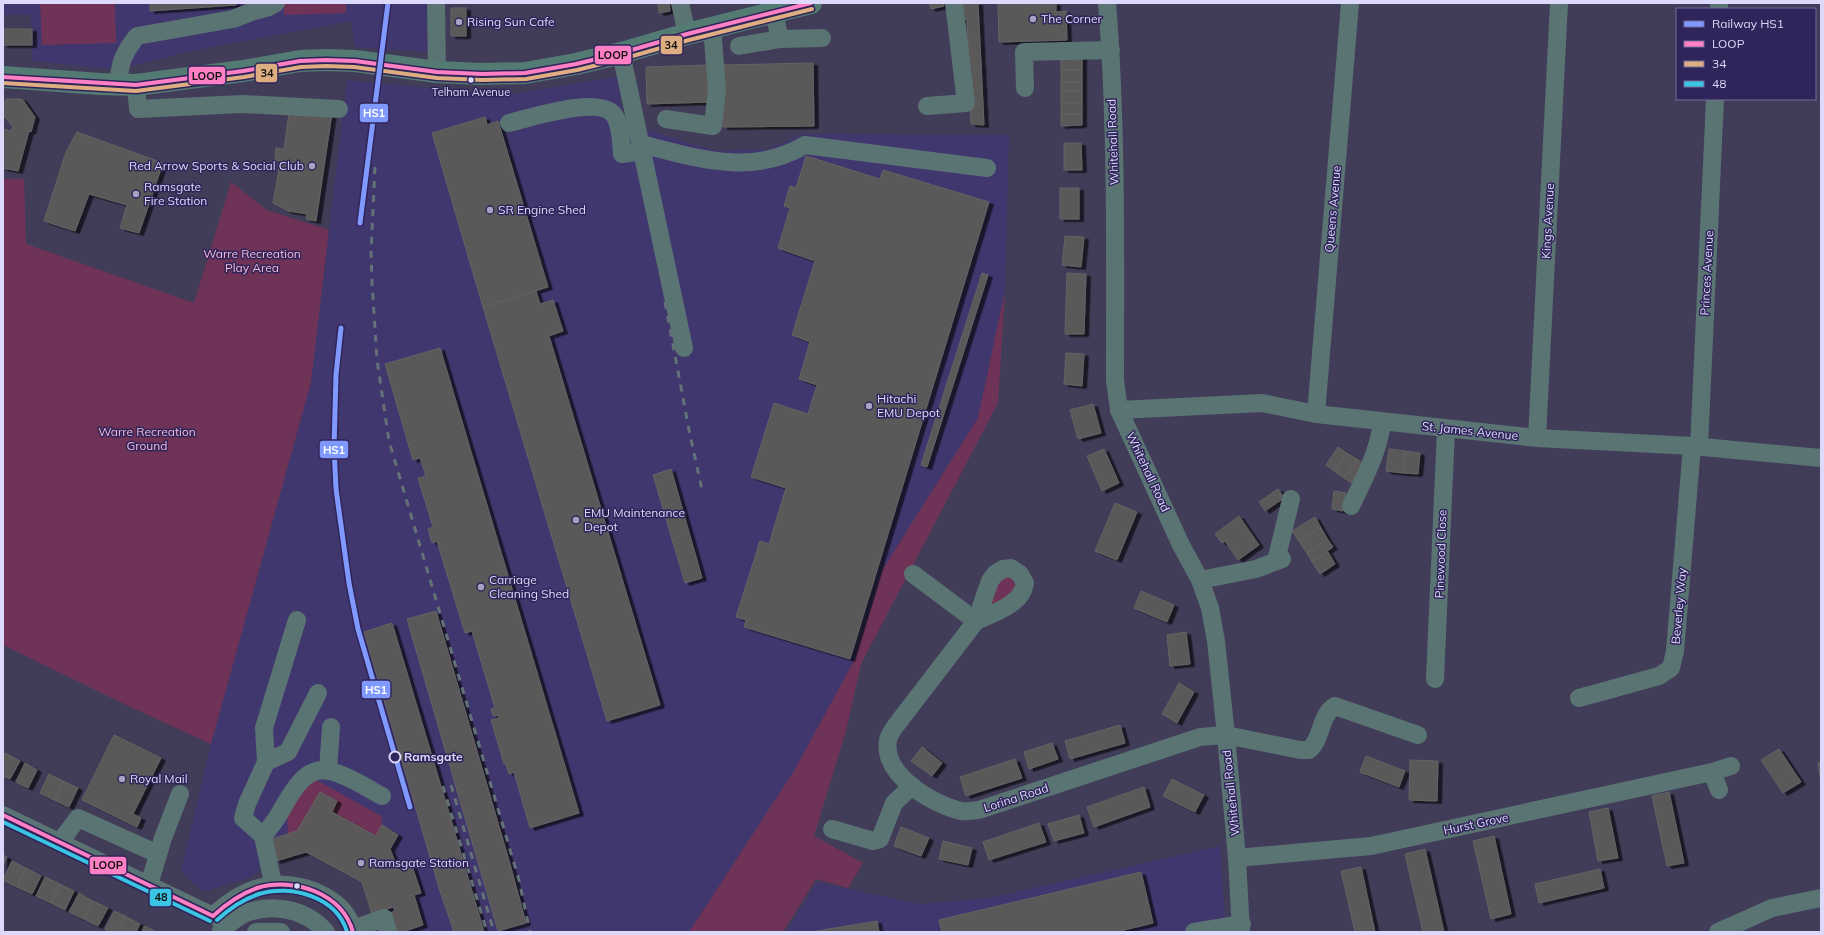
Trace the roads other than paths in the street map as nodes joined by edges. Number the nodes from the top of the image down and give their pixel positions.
1 (276, 3) edge
2 (436, 3) edge
3 (680, 3) edge
4 (954, 3) edge
5 (1107, 3) edge
6 (1350, 3) edge
7 (1559, 3) edge
8 (806, 4) edge
9 (774, 13) junction
10 (712, 28) junction
11 (687, 34) junction
12 (822, 38) dead end
13 (780, 39) junction
14 (739, 46) dead end
15 (1111, 50) junction
16 (621, 53) junction
17 (437, 72) junction
18 (3, 78) edge
19 (127, 85) junction
20 (1025, 88) dead end
21 (1714, 100) edge
22 (927, 106) dead end
23 (339, 109) dead end
24 (666, 119) dead end
25 (509, 123) dead end
26 (642, 148) junction
27 (986, 168) dead end
28 (684, 348) dead end
29 (1119, 410) junction
30 (1316, 414) junction
31 (1382, 422) junction
32 (1446, 429) junction
33 (1538, 438) junction
34 (1696, 446) junction
35 (1821, 458) edge
36 (1291, 499) dead end
37 (1351, 506) dead end
38 (913, 574) dead end
39 (1200, 580) junction
40 (297, 620) dead end
41 (1435, 679) dead end
42 (318, 693) dead end
43 (1579, 698) dead end
44 (331, 727) dead end
45 (1418, 735) dead end
46 (1226, 736) junction
47 (266, 762) junction
48 (1731, 766) dead end
49 (328, 770) junction
50 (1712, 772) junction
51 (912, 786) junction
52 (1719, 790) dead end
53 (180, 794) dead end
54 (382, 796) dead end
55 (3, 815) edge
56 (832, 830) dead end
57 (263, 836) junction
58 (60, 842) junction
59 (158, 854) junction
60 (1238, 858) junction
61 (149, 885) junction
62 (274, 885) junction
63 (1821, 898) edge
64 (218, 926) edge
65 (1242, 928) edge
66 (353, 930) edge
67 (256, 932) edge
68 (281, 932) edge
69 (326, 932) edge
70 (388, 932) edge
71 (1194, 932) edge
72 (1718, 932) edge

1 - 19 street
2 - 17 street
3 - 11 street
4 - 22 street
5 - 15 street, Whitehall Road
6 - 30 street, Queens Avenue
7 - 33 street, Kings Avenue
8 - 9 main road
9 - 10 main road
9 - 13 street
10 - 11 main road
10 - 24 street
11 - 16 main road
12 - 13 street
13 - 14 street
15 - 20 street
15 - 29 street, Whitehall Road
16 - 17 main road
16 - 26 street
17 - 19 main road
18 - 19 main road
19 - 23 street
21 - 34 street, Princes Avenue
25 - 26 street
26 - 27 street
26 - 28 street
29 - 30 street, St. James Avenue
29 - 39 street, Whitehall Road
30 - 31 street, St. James Avenue
31 - 32 street, St. James Avenue
31 - 37 street
32 - 33 street, St. James Avenue
32 - 41 street, Pinewood Close
33 - 34 street, St. James Avenue
34 - 35 street, St. James Avenue
34 - 43 street, Beverley Way
36 - 39 street
38 - 51 street, Lorina Road
39 - 46 street, Whitehall Road
40 - 47 street
42 - 47 street
44 - 49 street
45 - 46 street, Lorina Road
46 - 51 street, Lorina Road
46 - 60 street, Whitehall Road
47 - 57 street
48 - 50 street, Hurst Grove
49 - 54 street
49 - 57 street
50 - 52 street
50 - 60 street, Hurst Grove
51 - 56 street
53 - 59 street
55 - 58 street
57 - 62 street
58 - 59 street
58 - 61 street
59 - 61 street
60 - 65 street, Whitehall Road
61 - 64 street
62 - 64 street
62 - 66 street
63 - 72 street
64 - 69 street
65 - 71 street
66 - 70 street
67 - 68 street

